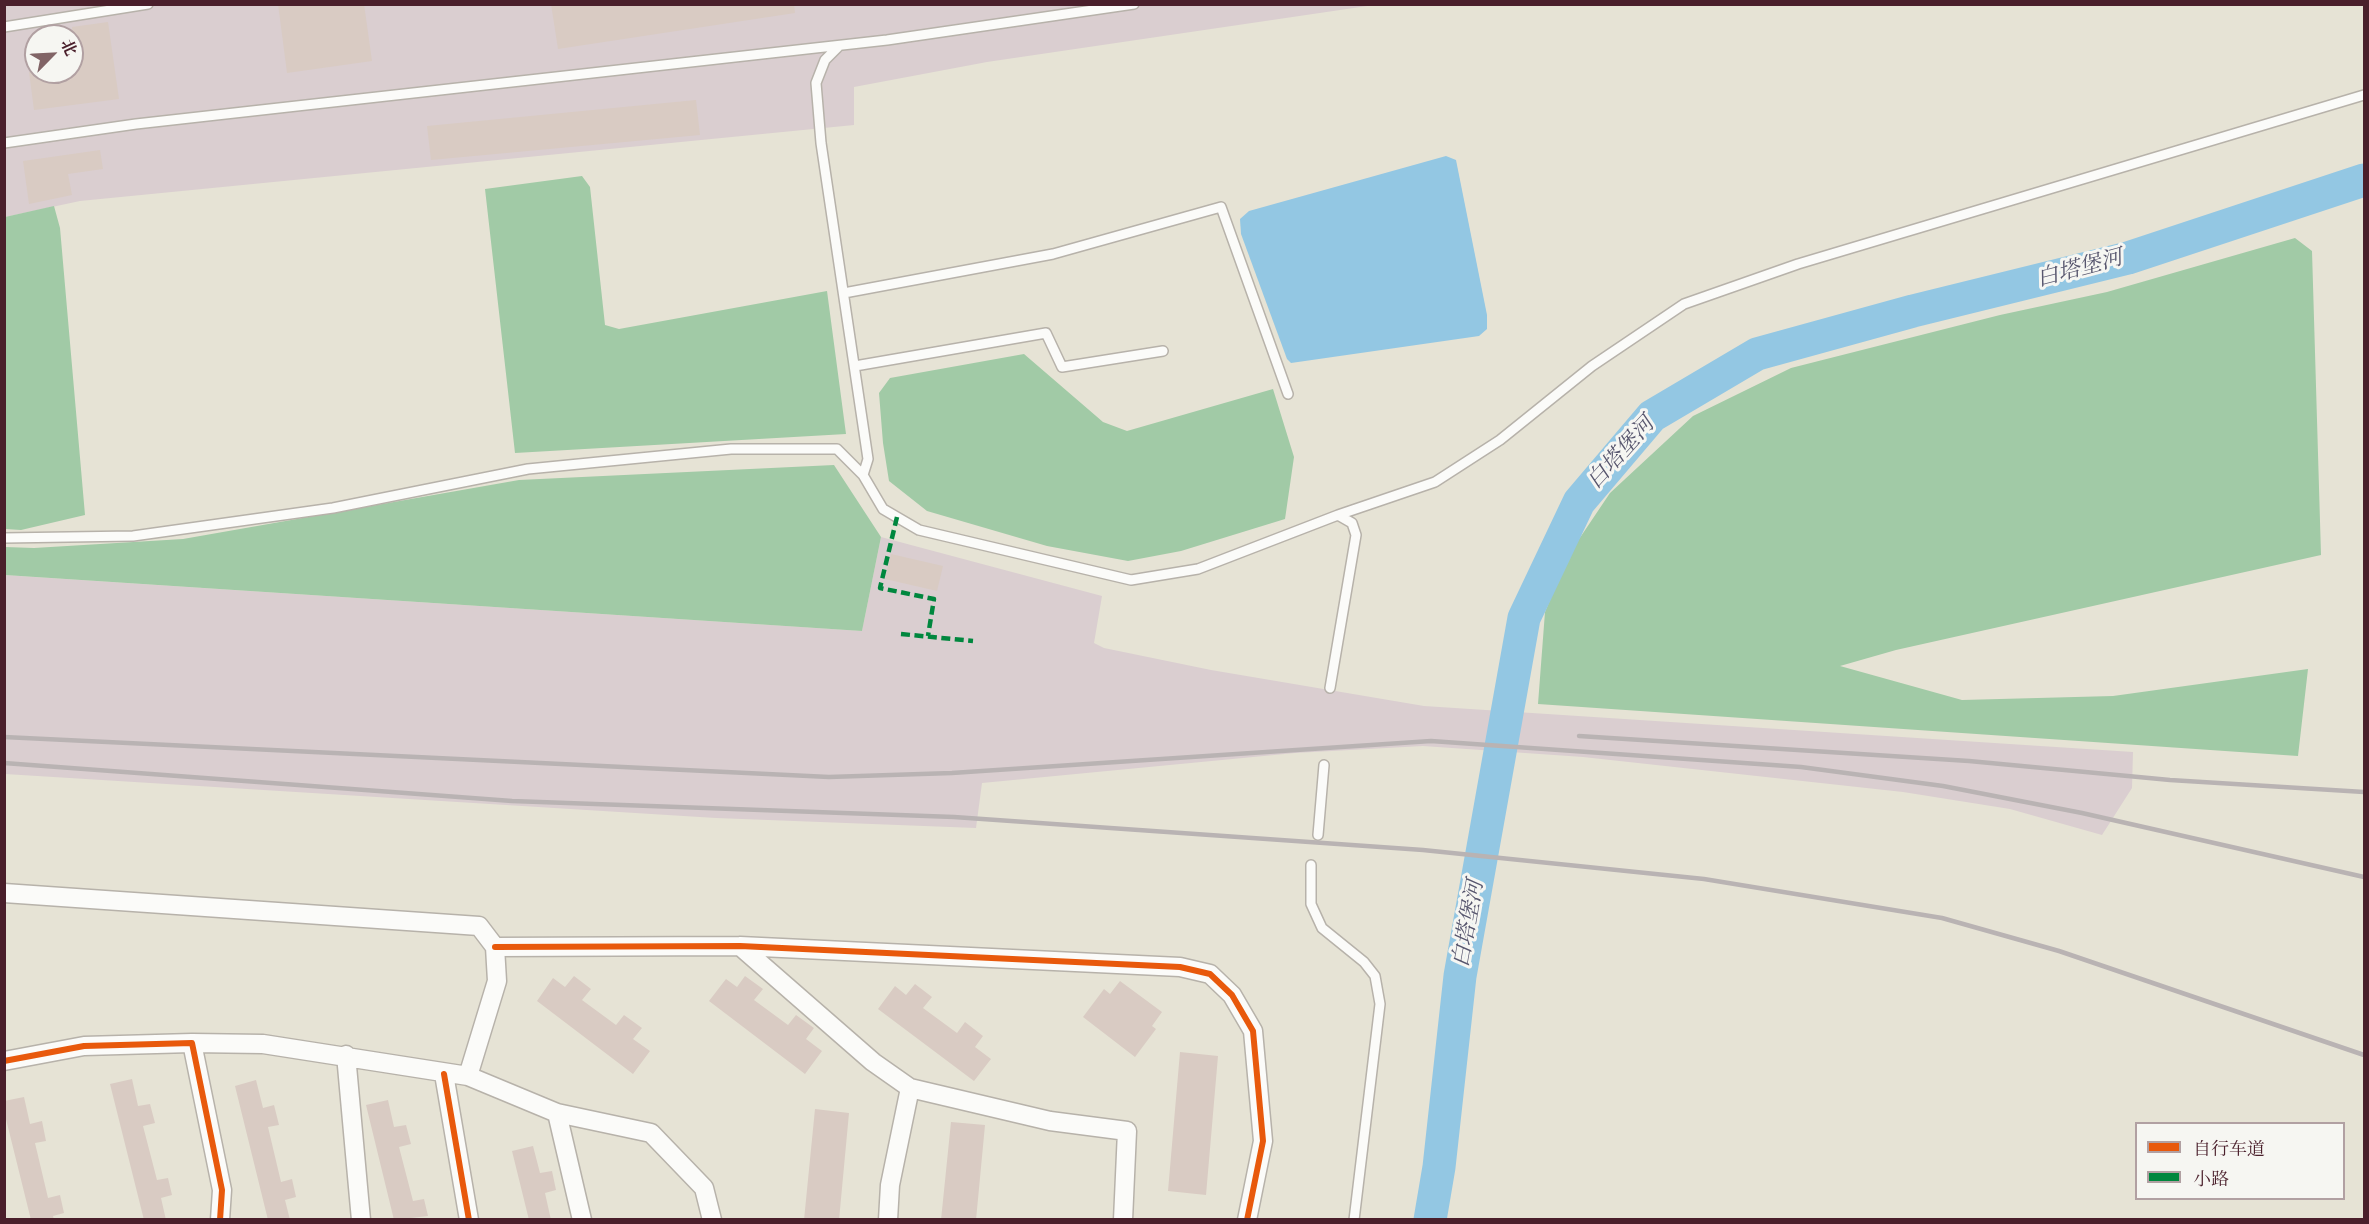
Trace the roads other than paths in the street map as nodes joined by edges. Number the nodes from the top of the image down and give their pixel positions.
1 (148, 4) edge
2 (1134, 4) edge
3 (4, 27) edge
4 (839, 46) junction
5 (2364, 95) edge
6 (4, 143) edge
7 (844, 293) junction
8 (1163, 351) dead end
9 (855, 366) junction
10 (1288, 394) dead end
11 (863, 475) junction
12 (1338, 515) junction
13 (4, 538) edge
14 (1330, 688) dead end
15 (1324, 765) dead end
16 (1318, 835) dead end
17 (1311, 865) dead end
18 (4, 893) edge
19 (740, 946) junction
20 (495, 947) junction
21 (192, 1043) junction
22 (346, 1055) junction
23 (4, 1061) edge
24 (444, 1074) junction
25 (468, 1076) junction
26 (910, 1088) junction
27 (557, 1113) junction
28 (220, 1220) edge
29 (361, 1220) edge
30 (469, 1220) edge
31 (582, 1220) edge
32 (712, 1220) edge
33 (888, 1220) edge
34 (1123, 1220) edge
35 (1247, 1220) edge
36 (1354, 1220) edge

1 - 3 lane
2 - 4 lane
4 - 6 lane
4 - 7 lane
5 - 12 lane
7 - 9 lane
7 - 10 lane
8 - 9 lane
9 - 11 lane
11 - 12 lane
11 - 13 lane
12 - 14 lane
15 - 16 lane
17 - 36 lane
18 - 20 street
19 - 20 street
19 - 26 street
19 - 35 street
20 - 25 street
21 - 22 street
21 - 23 street
21 - 28 street
22 - 24 street
22 - 29 street
24 - 25 street
24 - 30 street
25 - 27 street
26 - 33 street
26 - 34 street
27 - 31 street
27 - 32 street

